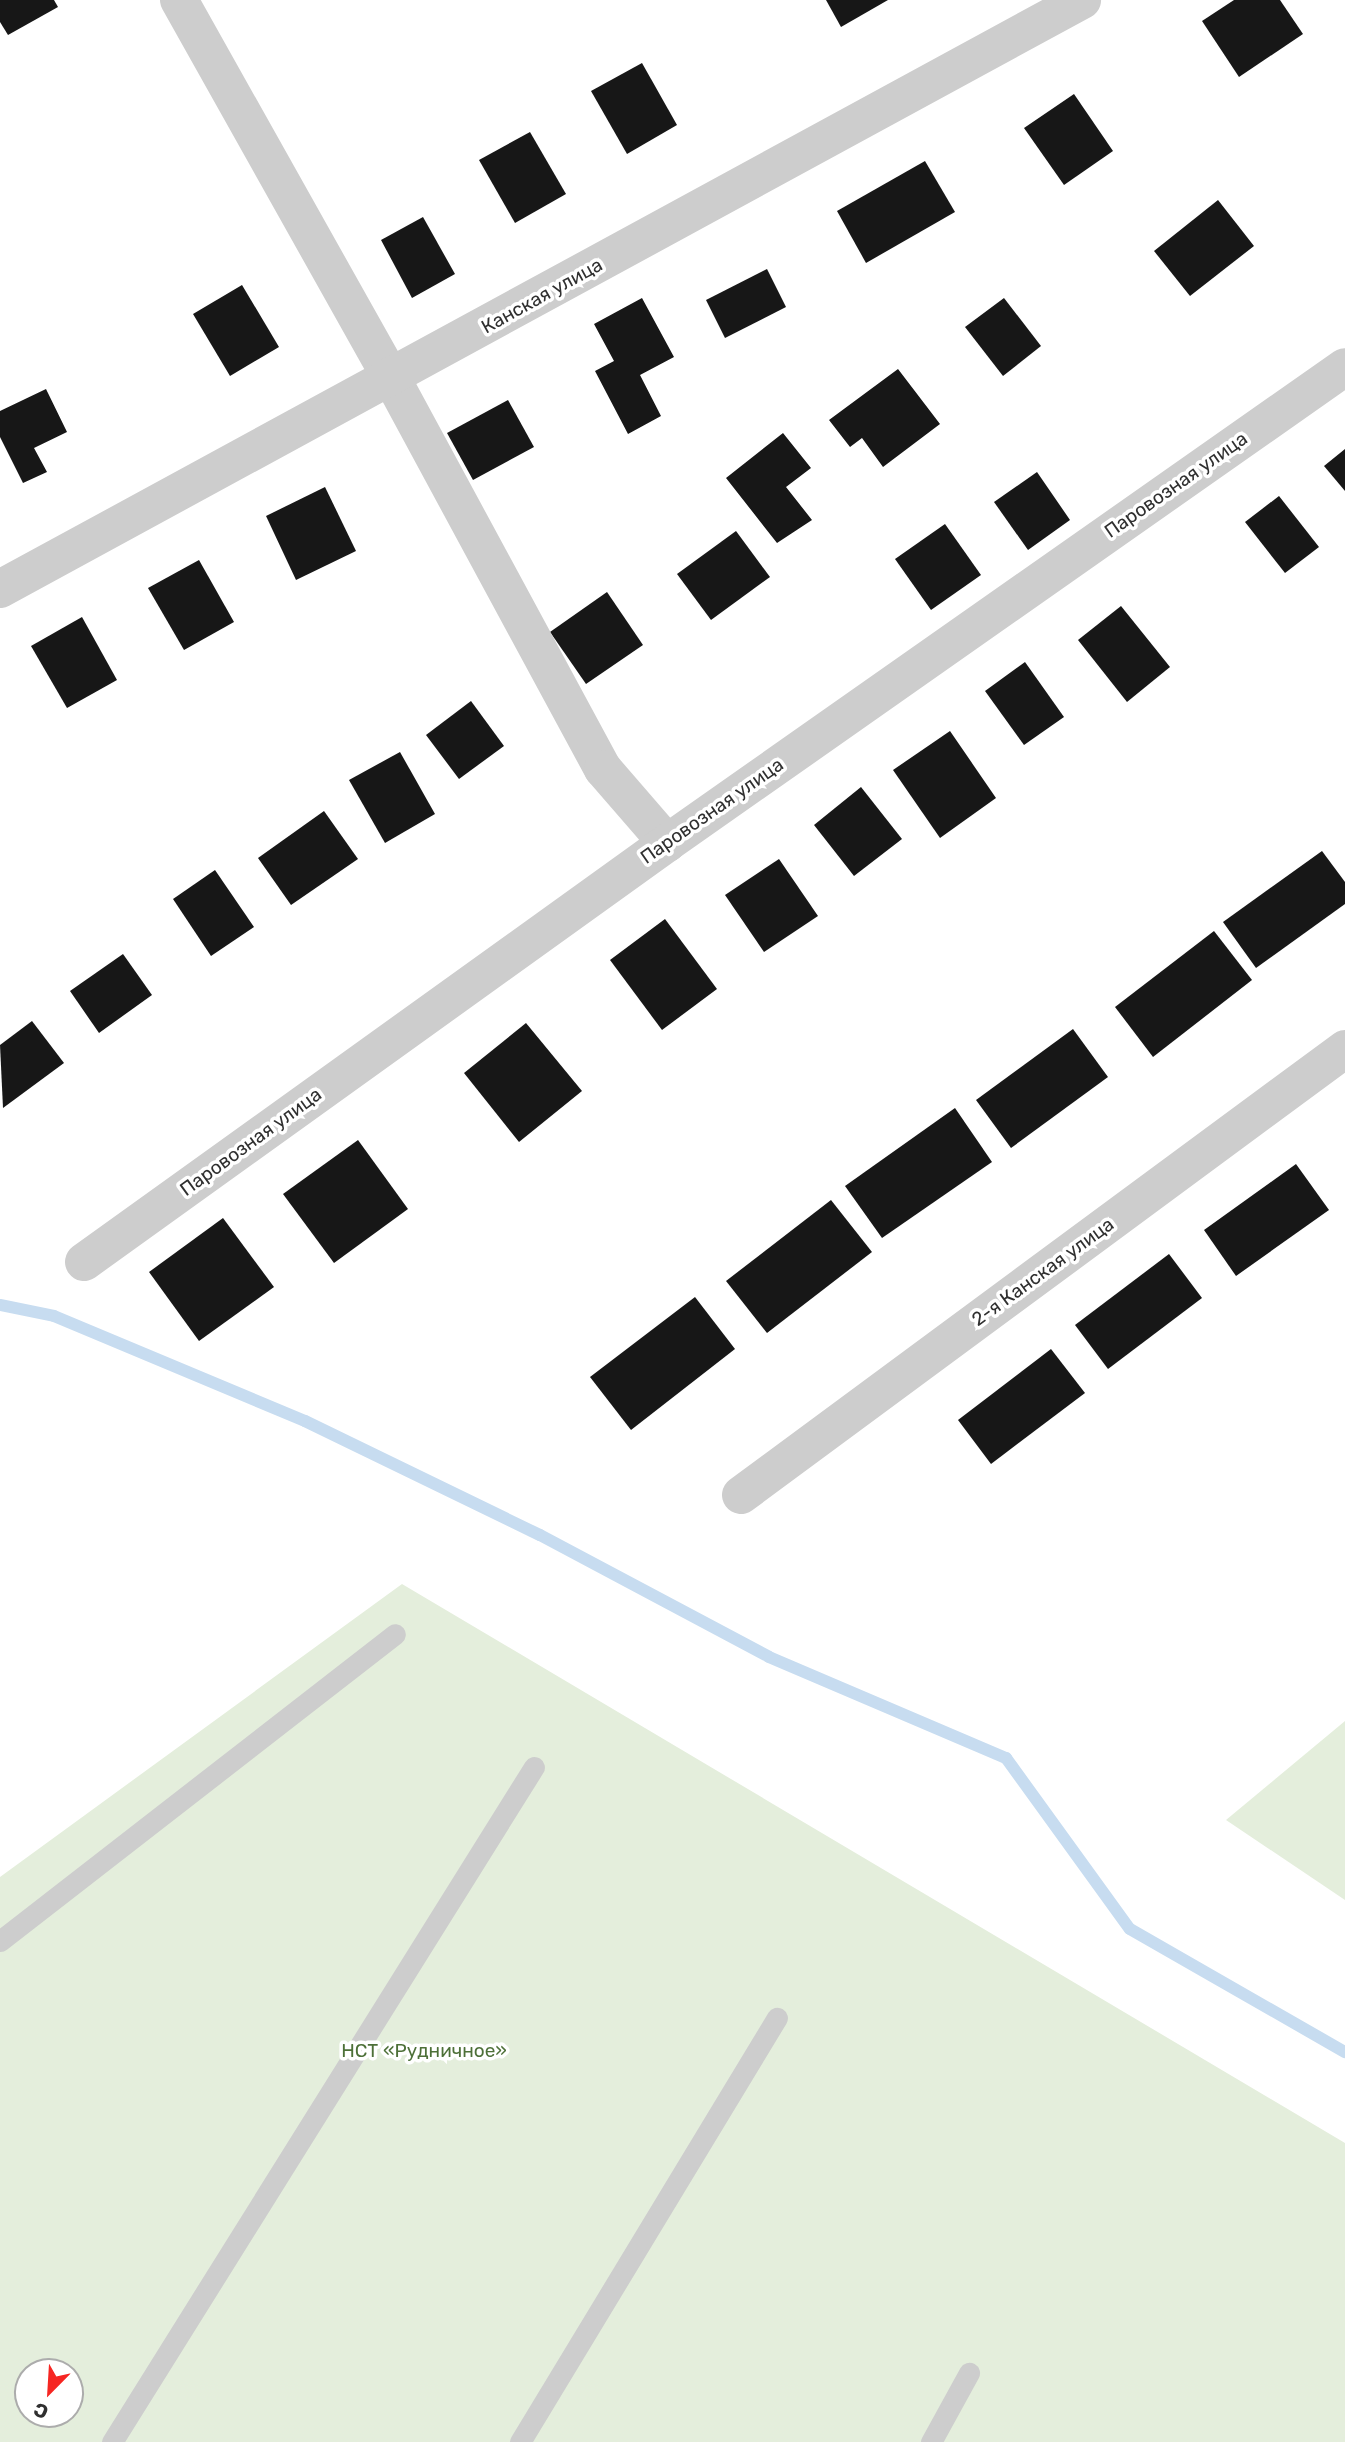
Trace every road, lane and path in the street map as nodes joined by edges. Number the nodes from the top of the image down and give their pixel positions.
1 (179, 0) edge
2 (1082, 0) edge
3 (1345, 367) edge
4 (392, 379) junction
5 (0, 589) edge
6 (667, 843) junction
7 (1345, 1049) edge
8 (84, 1262) dead end
9 (741, 1496) dead end
10 (395, 1634) dead end
11 (534, 1767) dead end
12 (0, 1941) edge
13 (777, 2018) dead end
14 (969, 2373) dead end
15 (113, 2442) edge
16 (520, 2442) edge
17 (930, 2442) edge

1 - 4 street
2 - 4 street, Канская улица
3 - 6 street, Паровозная улица
4 - 5 street, Канская улица
4 - 6 street
6 - 8 street, Паровозная улица
7 - 9 street, 2-я Канская улица
10 - 12 lane
11 - 15 lane
13 - 16 lane
14 - 17 lane

